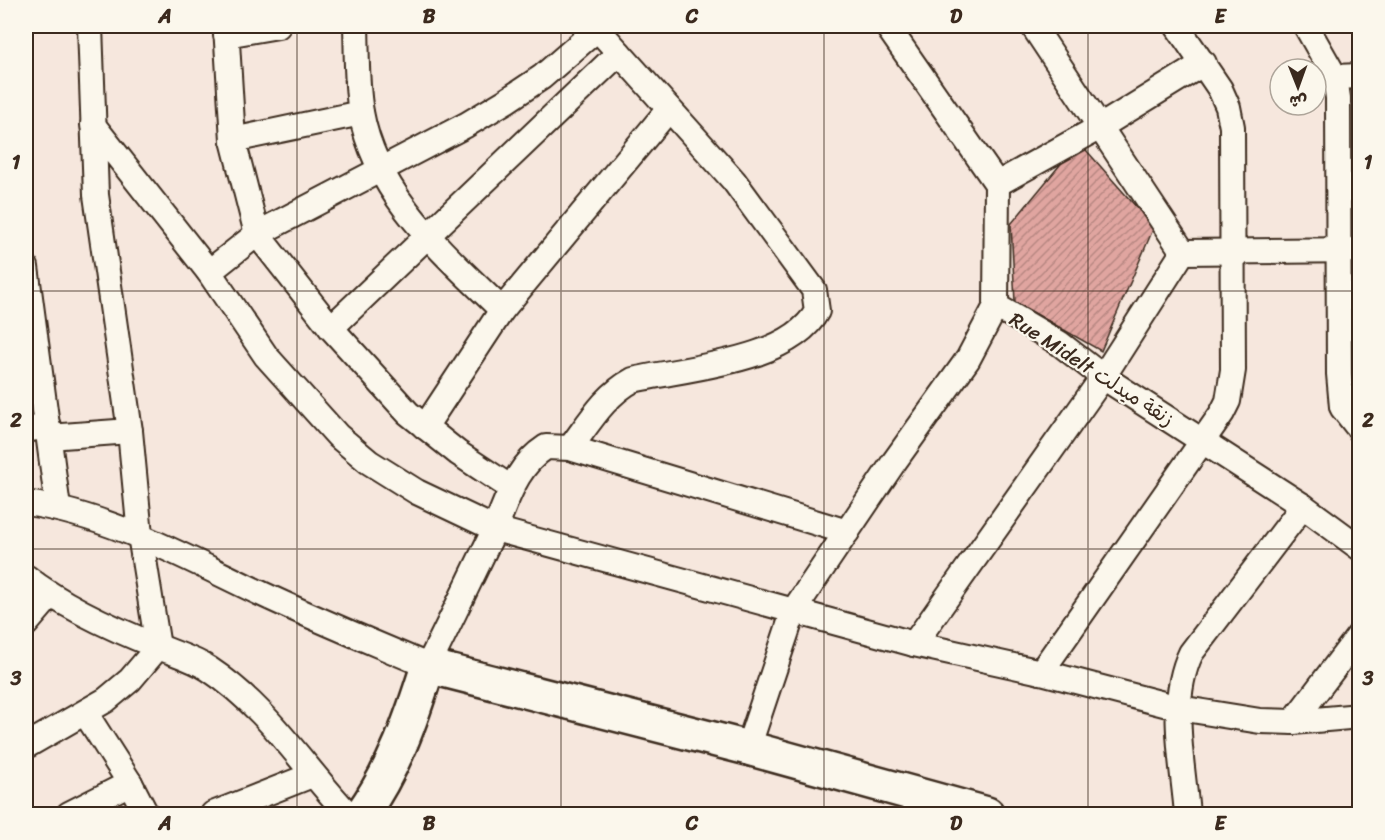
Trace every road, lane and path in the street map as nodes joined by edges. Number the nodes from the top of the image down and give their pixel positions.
1 (90, 26) edge
2 (278, 26) edge
3 (356, 26) edge
4 (887, 26) edge
5 (1033, 26) edge
6 (1177, 26) edge
7 (1306, 26) edge
8 (596, 27) edge
9 (226, 30) edge
10 (620, 53) junction
11 (1204, 63) junction
12 (1359, 76) edge
13 (1335, 77) junction
14 (669, 109) junction
15 (361, 113) junction
16 (93, 125) junction
17 (1100, 127) junction
18 (232, 140) junction
19 (381, 170) junction
20 (997, 184) junction
21 (257, 234) junction
22 (427, 236) junction
23 (1348, 250) edge
24 (1234, 251) junction
25 (1183, 252) junction
26 (26, 267) edge
27 (209, 272) junction
28 (996, 306) junction
29 (502, 310) junction
30 (331, 328) junction
31 (1103, 377) junction
32 (425, 428) junction
33 (1359, 430) edge
34 (41, 431) edge
35 (130, 431) junction
36 (1200, 440) junction
37 (570, 448) junction
38 (511, 488) junction
39 (26, 503) edge
40 (1302, 506) junction
41 (58, 508) junction
42 (495, 529) junction
43 (847, 532) junction
44 (140, 535) junction
45 (1359, 548) edge
46 (26, 577) edge
47 (50, 596) junction
48 (794, 610) junction
49 (26, 624) edge
50 (1359, 634) edge
51 (914, 644) junction
52 (158, 647) junction
53 (428, 666) junction
54 (1041, 672) junction
55 (1179, 708) junction
56 (86, 714) junction
57 (1359, 716) edge
58 (1293, 722) junction
59 (26, 747) edge
60 (748, 748) junction
61 (312, 775) junction
62 (130, 783) junction
63 (69, 814) edge
64 (146, 814) edge
65 (213, 814) edge
66 (348, 814) edge
67 (362, 814) edge
68 (987, 814) edge
69 (1187, 814) edge

1 - 16 street
2 - 9 street
3 - 15 street
4 - 20 street
5 - 17 street
6 - 11 street
7 - 13 street
8 - 10 street
8 - 19 street
9 - 18 street
10 - 14 street
10 - 22 street
11 - 17 street
11 - 24 street
12 - 13 street
13 - 23 street
14 - 29 street
14 - 37 street
15 - 18 street
15 - 19 street
16 - 27 street
16 - 35 street
17 - 20 street
17 - 25 street
18 - 21 street
19 - 21 street
19 - 22 street
20 - 28 street, Rue Midelt زنقة ميدلت
21 - 27 street
21 - 30 street
22 - 29 street
22 - 30 street
23 - 24 street
23 - 33 street
24 - 25 street
24 - 36 street
25 - 31 street
26 - 34 street
27 - 42 street
28 - 31 street, Rue Midelt زنقة ميدلت
28 - 43 street
29 - 32 street
30 - 32 street
31 - 36 street, Rue Midelt زنقة ميدلت
31 - 51 street
32 - 38 street
34 - 35 street
34 - 41 street
35 - 44 street
36 - 40 street, Rue Midelt زنقة ميدلت
36 - 54 street
37 - 38 street
37 - 43 street
38 - 42 street
39 - 41 street
40 - 45 street, Rue Midelt زنقة ميدلت
40 - 55 street
41 - 44 street
42 - 48 street
42 - 53 street
43 - 48 street
44 - 52 street
44 - 53 street
46 - 47 street
47 - 49 street
47 - 52 street
48 - 51 street
48 - 60 street
50 - 58 street
51 - 54 street
52 - 56 street
52 - 61 street
53 - 60 street
53 - 67 street
54 - 55 street
55 - 58 street
55 - 69 street
56 - 59 street
56 - 62 street
57 - 58 street
60 - 68 street
61 - 65 street
61 - 66 street
62 - 63 street
62 - 64 street

